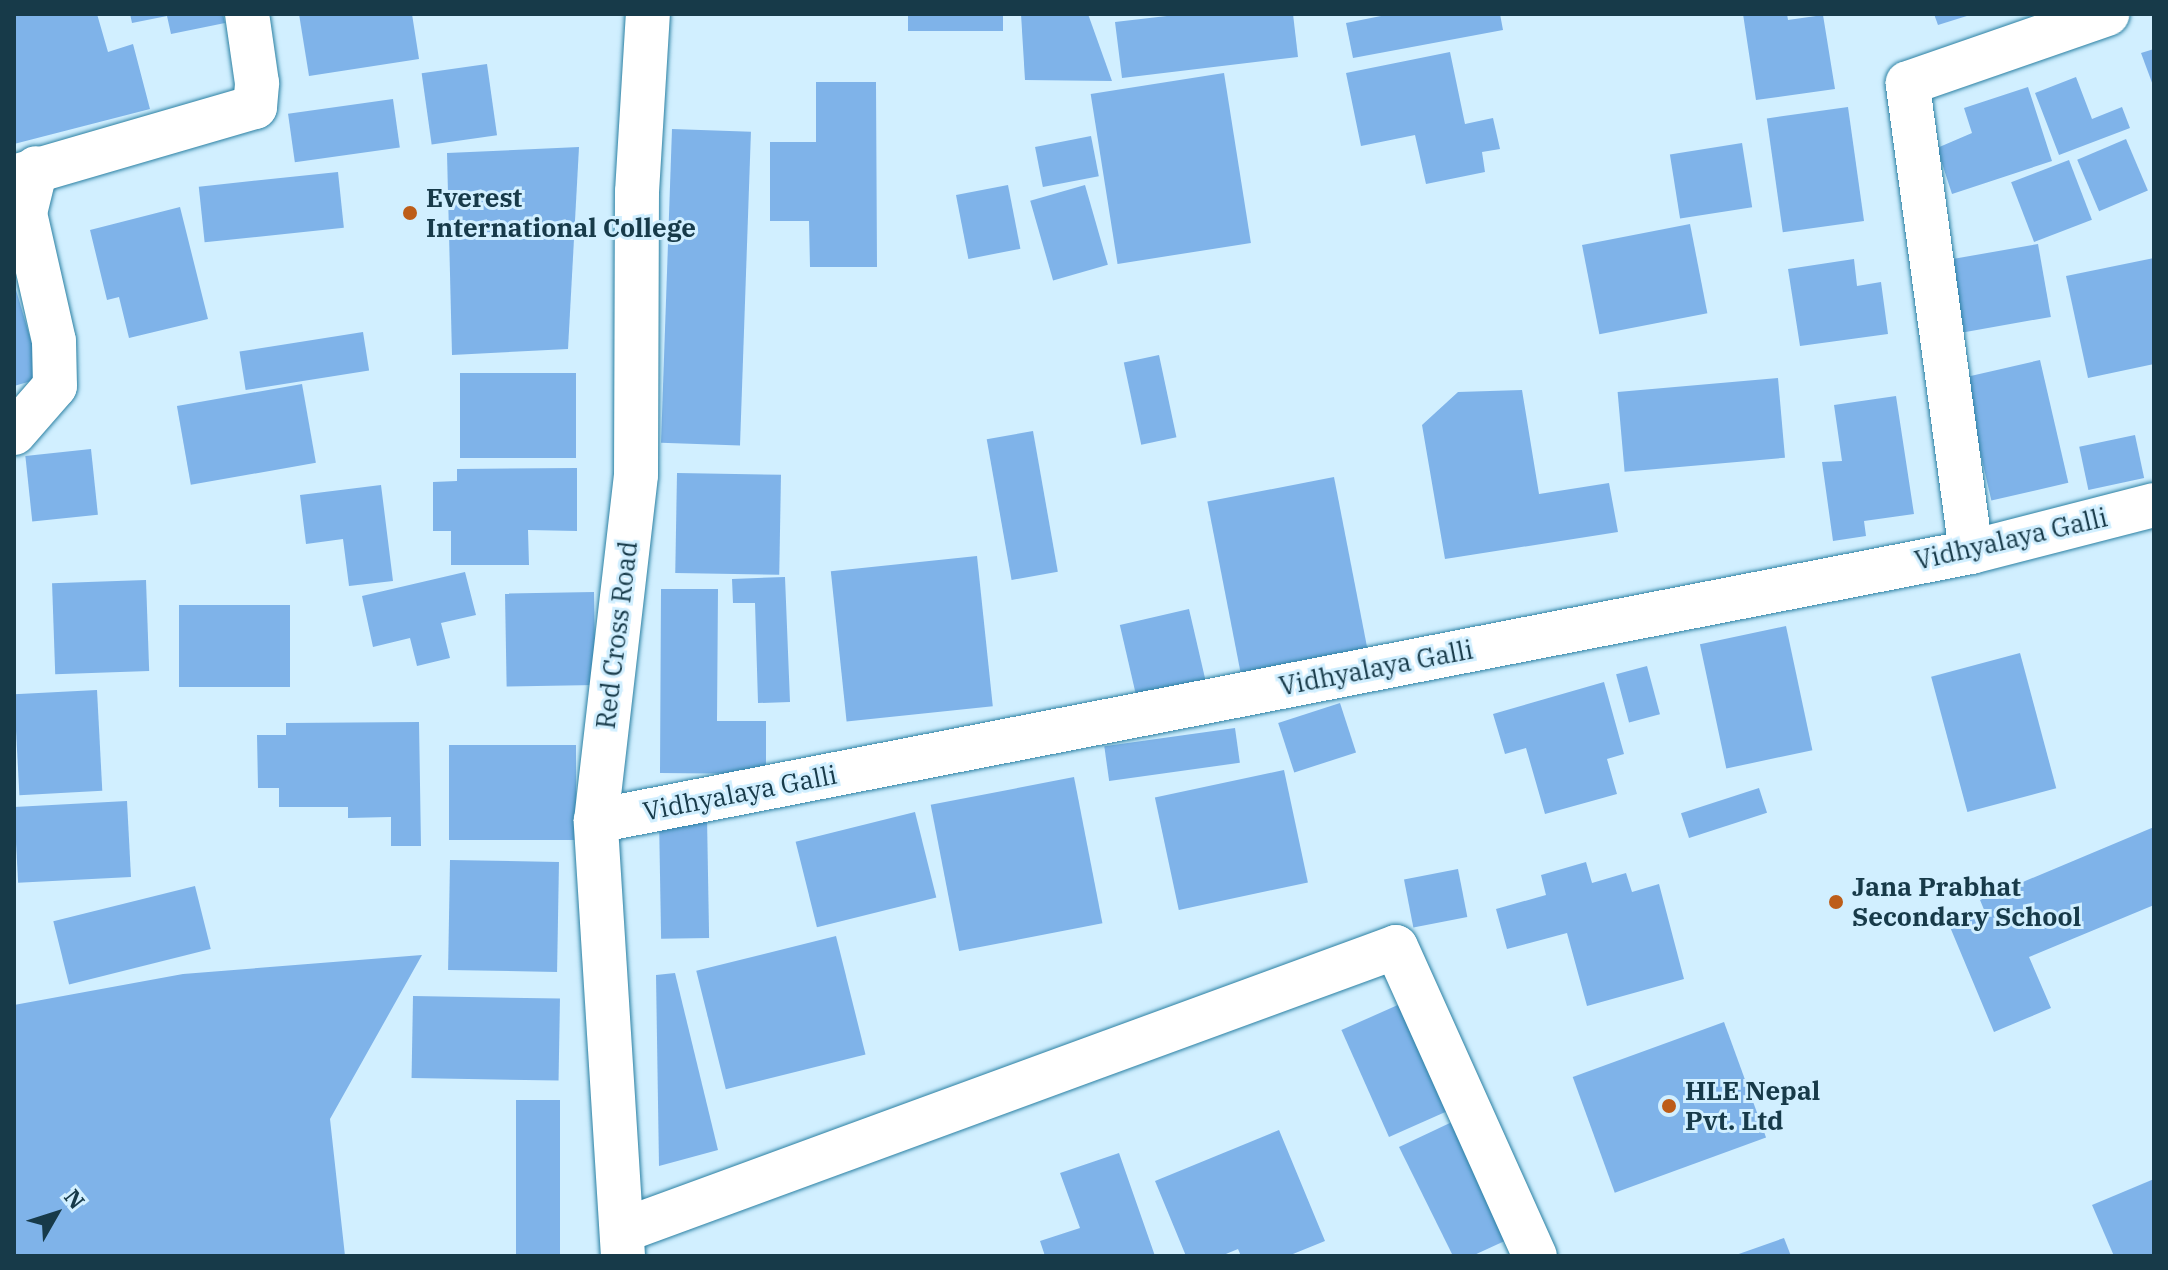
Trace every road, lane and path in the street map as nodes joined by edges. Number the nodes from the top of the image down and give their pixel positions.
1 (247, 14) edge
2 (648, 14) edge
3 (2107, 14) edge
4 (25, 172) edge
5 (14, 433) edge
6 (2154, 505) edge
7 (1971, 552) junction
8 (596, 821) junction
9 (624, 1243) edge
10 (1535, 1256) edge

1 - 4 street
2 - 8 street, Red Cross Road
3 - 7 street
4 - 5 street
6 - 7 street, Vidhyalaya Galli
7 - 8 street, Vidhyalaya Galli
8 - 9 street, Red Cross Road
9 - 10 street

